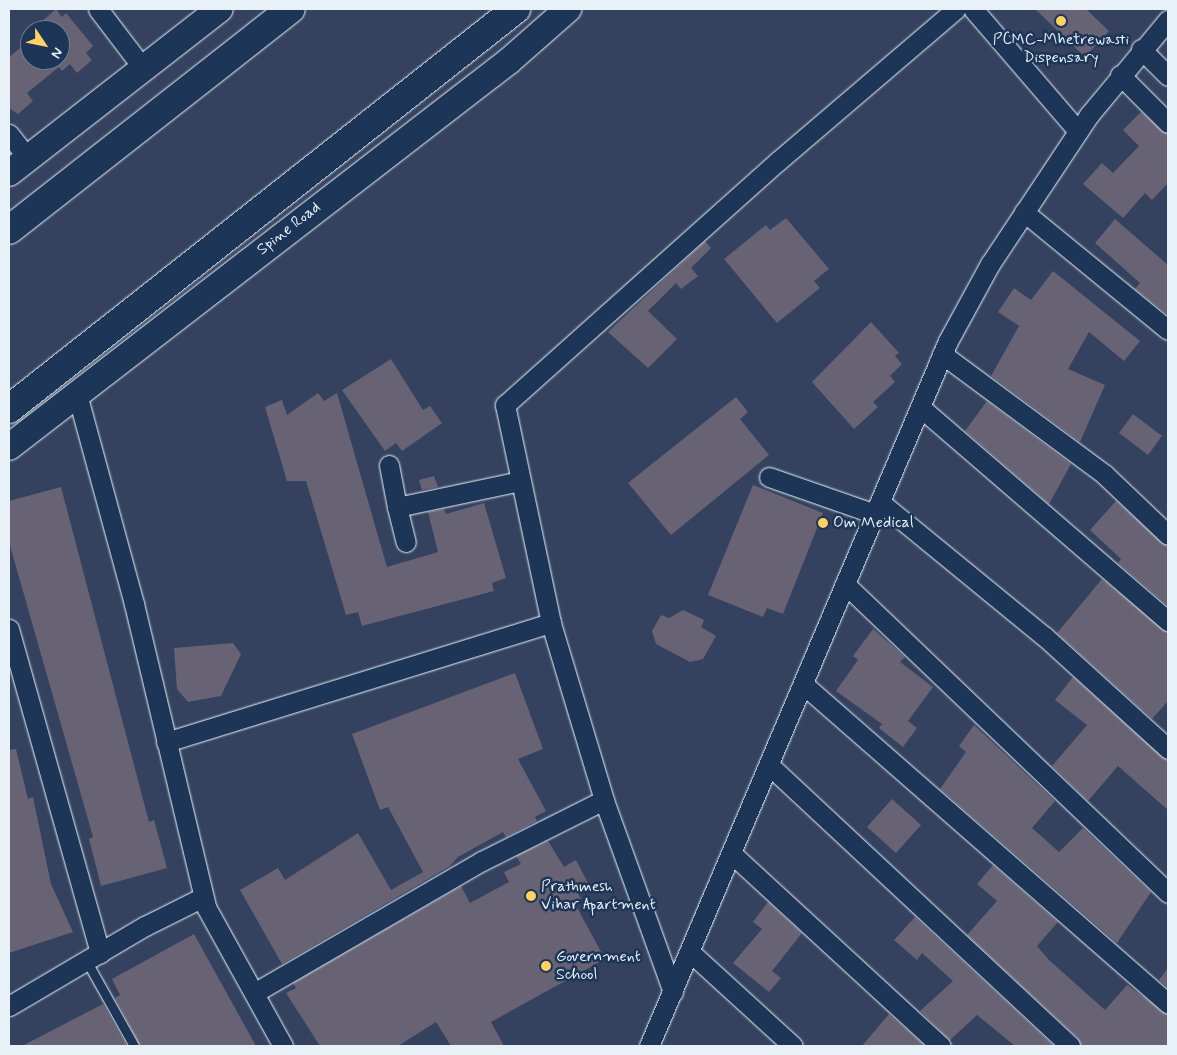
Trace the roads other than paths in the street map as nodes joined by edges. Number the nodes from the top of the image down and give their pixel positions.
1 (98, 9) edge
2 (220, 9) edge
3 (291, 9) edge
4 (516, 9) edge
5 (568, 9) edge
6 (956, 9) edge
7 (973, 9) edge
8 (1168, 20) edge
9 (1141, 49) junction
10 (143, 68) junction
11 (1120, 75) junction
12 (1168, 76) edge
13 (1168, 123) edge
14 (1078, 131) junction
15 (9, 134) edge
16 (18, 166) edge
17 (1024, 212) junction
18 (9, 230) edge
19 (1168, 330) edge
20 (942, 354) junction
21 (77, 394) junction
22 (920, 408) junction
23 (9, 409) edge
24 (9, 447) edge
25 (389, 465) dead end
26 (769, 478) dead end
27 (520, 481) junction
28 (397, 507) junction
29 (877, 508) junction
30 (1168, 535) edge
31 (406, 542) dead end
32 (845, 584) junction
33 (1168, 621) edge
34 (551, 623) junction
35 (9, 629) edge
36 (803, 684) junction
37 (166, 742) junction
38 (1168, 749) edge
39 (769, 765) junction
40 (604, 800) junction
41 (731, 853) junction
42 (1168, 892) edge
43 (203, 897) junction
44 (690, 952) junction
45 (93, 956) junction
46 (672, 992) junction
47 (254, 993) junction
48 (1168, 1002) edge
49 (9, 1006) edge
50 (656, 1042) edge
51 (134, 1046) edge
52 (283, 1046) edge
53 (793, 1046) edge
54 (941, 1046) edge
55 (1070, 1046) edge

1 - 10 street
2 - 10 street
3 - 18 main road
4 - 23 main road, Spine Road
5 - 21 street, Spine Road
6 - 27 street
7 - 14 street
8 - 9 street
9 - 11 street
9 - 12 street
10 - 16 street
11 - 13 street
11 - 14 street
14 - 17 street
15 - 16 street
17 - 19 street
17 - 20 street
20 - 22 street
20 - 30 street
21 - 24 street, Spine Road
21 - 37 street
22 - 29 street
22 - 33 street
25 - 28 street
26 - 29 street
27 - 28 street
27 - 34 street
28 - 31 street
29 - 32 street
29 - 38 street
32 - 36 street
32 - 42 street
34 - 37 street
34 - 40 street
35 - 45 street
36 - 39 street
36 - 48 street
37 - 43 street
39 - 41 street
39 - 55 street
40 - 46 street
40 - 47 street
41 - 44 street
41 - 54 street
43 - 45 street
43 - 47 street
44 - 46 street
44 - 53 street
45 - 49 street
45 - 51 lane
46 - 50 street
47 - 52 street

